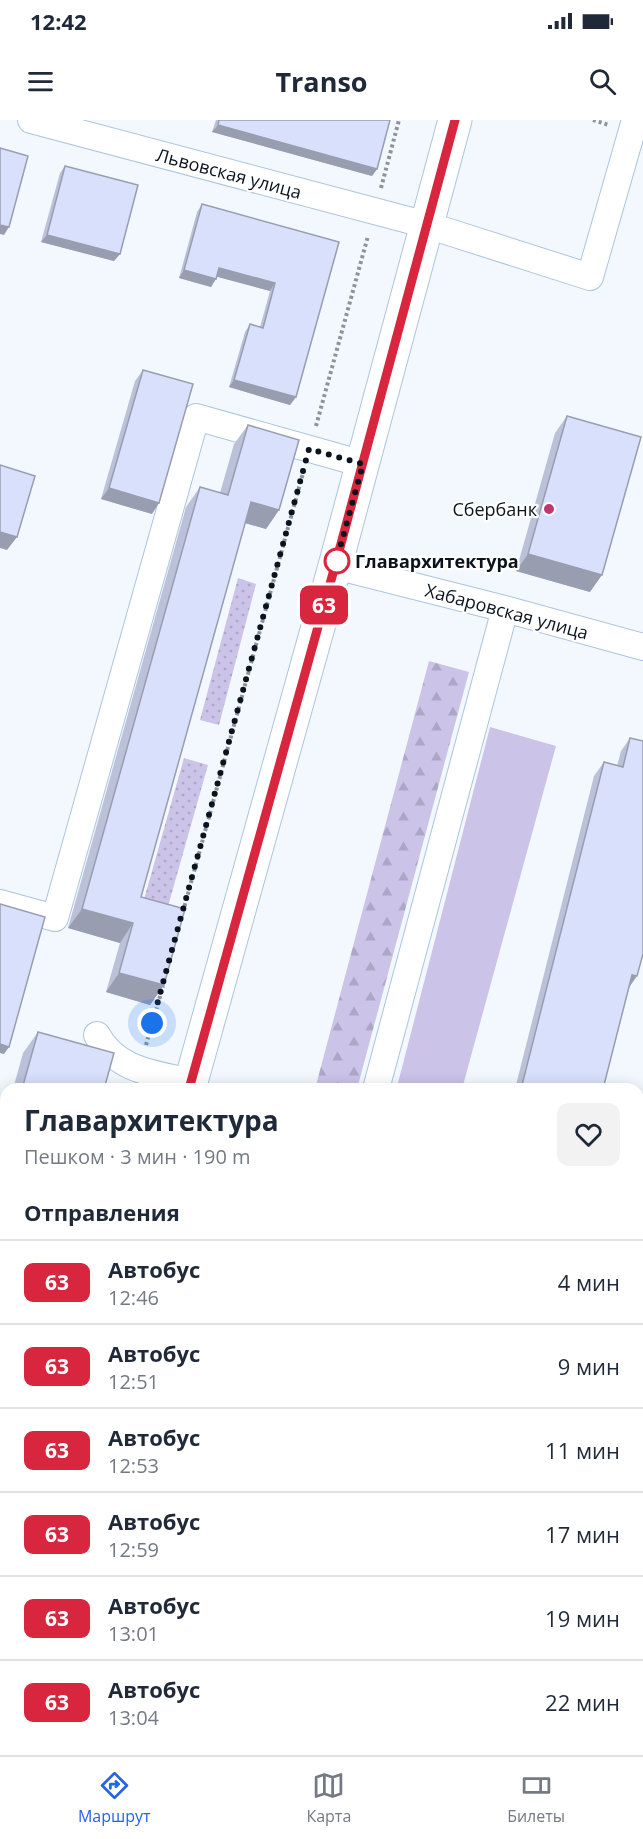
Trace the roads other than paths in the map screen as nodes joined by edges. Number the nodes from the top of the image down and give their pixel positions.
1 (31, 120) edge
2 (455, 120) edge
3 (635, 120) edge
4 (427, 225) junction
5 (363, 464) junction
6 (335, 566) junction
7 (505, 609) junction
8 (643, 647) edge
9 (0, 903) edge
10 (97, 1035) dead end
11 (180, 1083) edge
12 (190, 1083) edge
13 (378, 1083) edge

1 - 4 street, Львовская улица
2 - 4 main road
3 - 4 street, Львовская улица
4 - 5 main road
5 - 6 main road
5 - 9 street
6 - 7 street, Хабаровская улица
6 - 12 main road
7 - 8 street, Хабаровская улица
7 - 13 street
10 - 11 street

